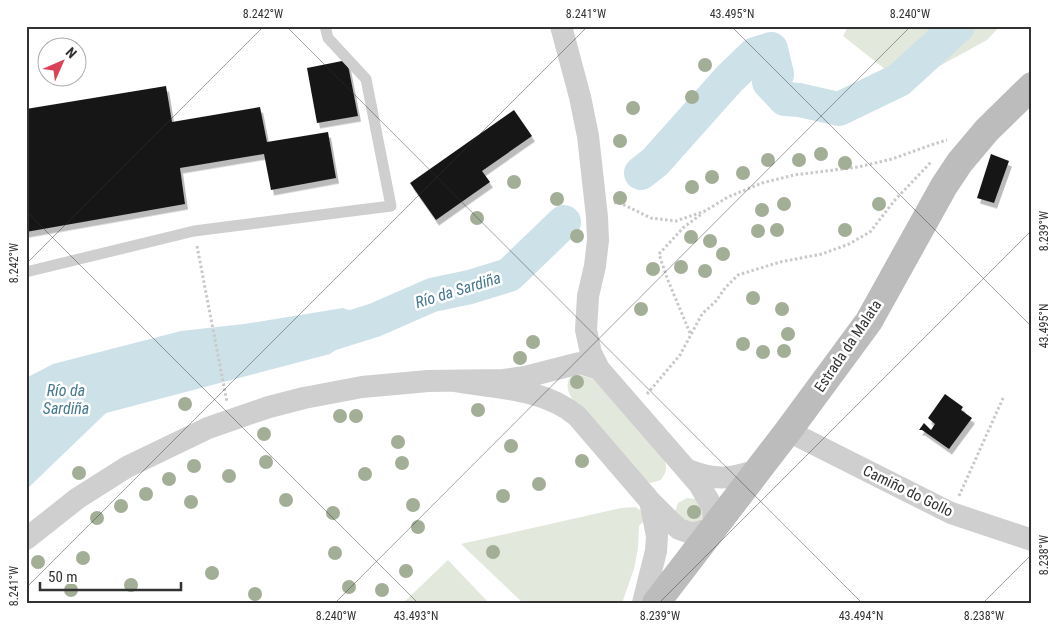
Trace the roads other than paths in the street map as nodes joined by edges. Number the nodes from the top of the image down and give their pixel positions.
1 (325, 26) edge
2 (561, 26) edge
3 (1032, 86) edge
4 (26, 272) edge
5 (599, 369) junction
6 (454, 381) junction
7 (788, 432) junction
8 (688, 470) junction
9 (758, 470) junction
10 (650, 502) junction
11 (714, 527) junction
12 (26, 539) edge
13 (1032, 540) edge
14 (643, 603) edge
15 (656, 603) edge

1 - 4 lane
2 - 5 street
3 - 7 street, Estrada da Malata
5 - 6 street
5 - 8 street
6 - 10 street
6 - 12 street
7 - 9 street, Estrada da Malata
7 - 13 street, Camiño do Gollo
8 - 9 street
8 - 11 street
9 - 11 street, Estrada da Malata
10 - 11 street
10 - 14 street
11 - 15 street, Estrada da Malata

